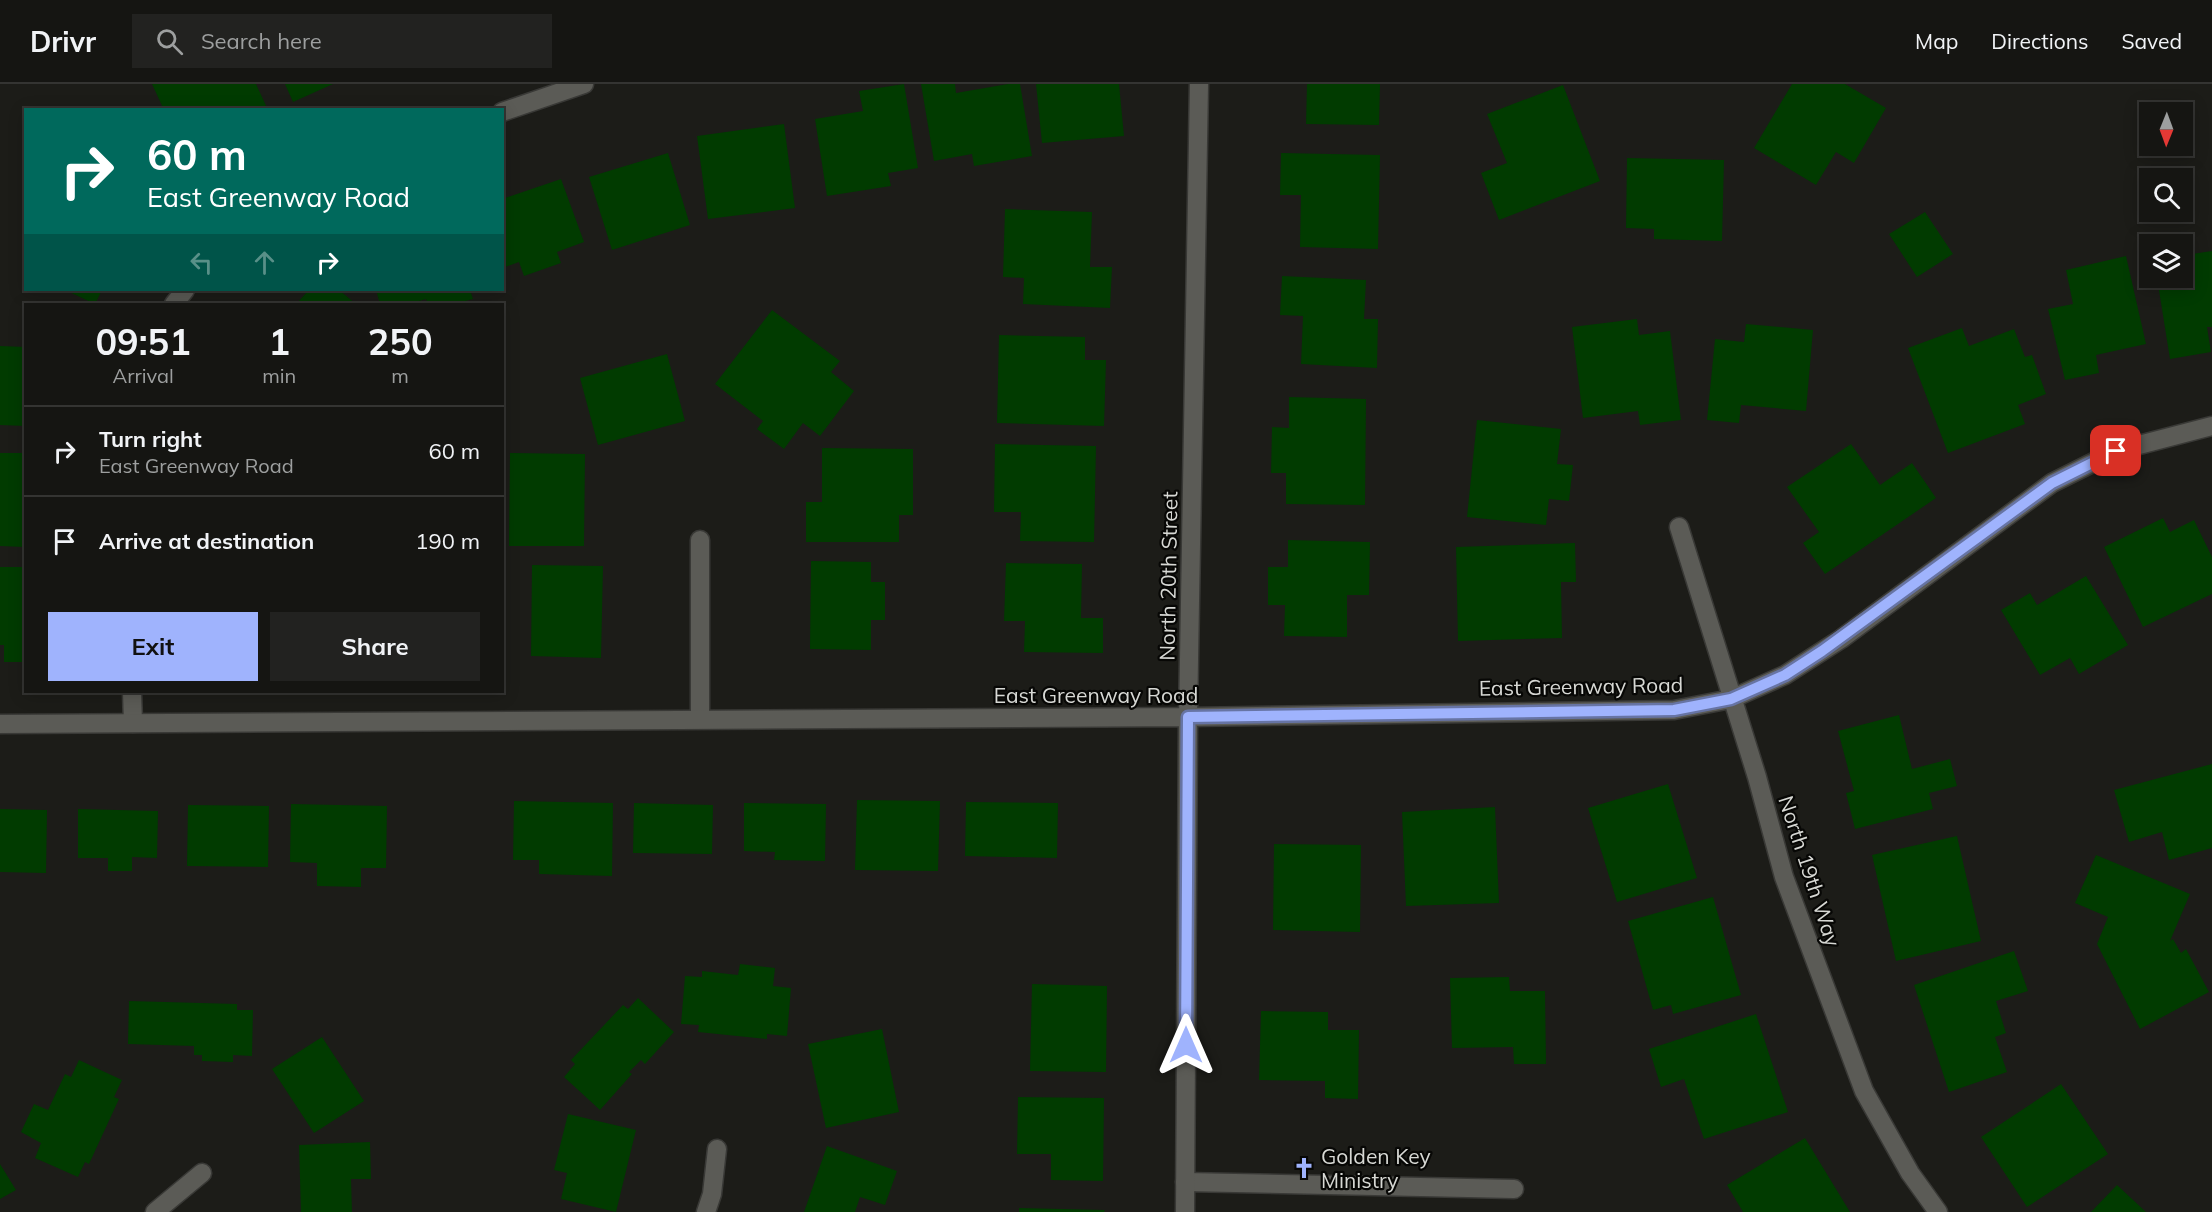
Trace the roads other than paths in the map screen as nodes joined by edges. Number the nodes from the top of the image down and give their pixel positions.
1 (584, 84) edge
2 (1199, 84) edge
3 (504, 111) edge
4 (184, 291) edge
5 (175, 303) edge
6 (2212, 426) edge
7 (1679, 527) dead end
8 (700, 540) dead end
9 (132, 693) edge
10 (1731, 699) junction
11 (1188, 717) junction
12 (700, 719) junction
13 (133, 723) junction
14 (0, 724) edge
15 (717, 1149) dead end
16 (202, 1173) dead end
17 (1185, 1182) junction
18 (1514, 1189) dead end
19 (155, 1212) edge
20 (706, 1212) edge
21 (1185, 1212) edge
22 (1938, 1212) edge

1 - 3 street
2 - 11 street, North 20th Street
4 - 5 street
6 - 10 street, East Greenway Road
7 - 10 street, North 19th Way
8 - 12 street
9 - 13 street
10 - 11 street, East Greenway Road
10 - 22 street, North 19th Way
11 - 12 street, East Greenway Road
11 - 17 street, North 20th Street
12 - 13 street, East Greenway Road
13 - 14 street, East Greenway Road
15 - 20 street
16 - 19 street
17 - 18 street
17 - 21 street, North 20th Street

